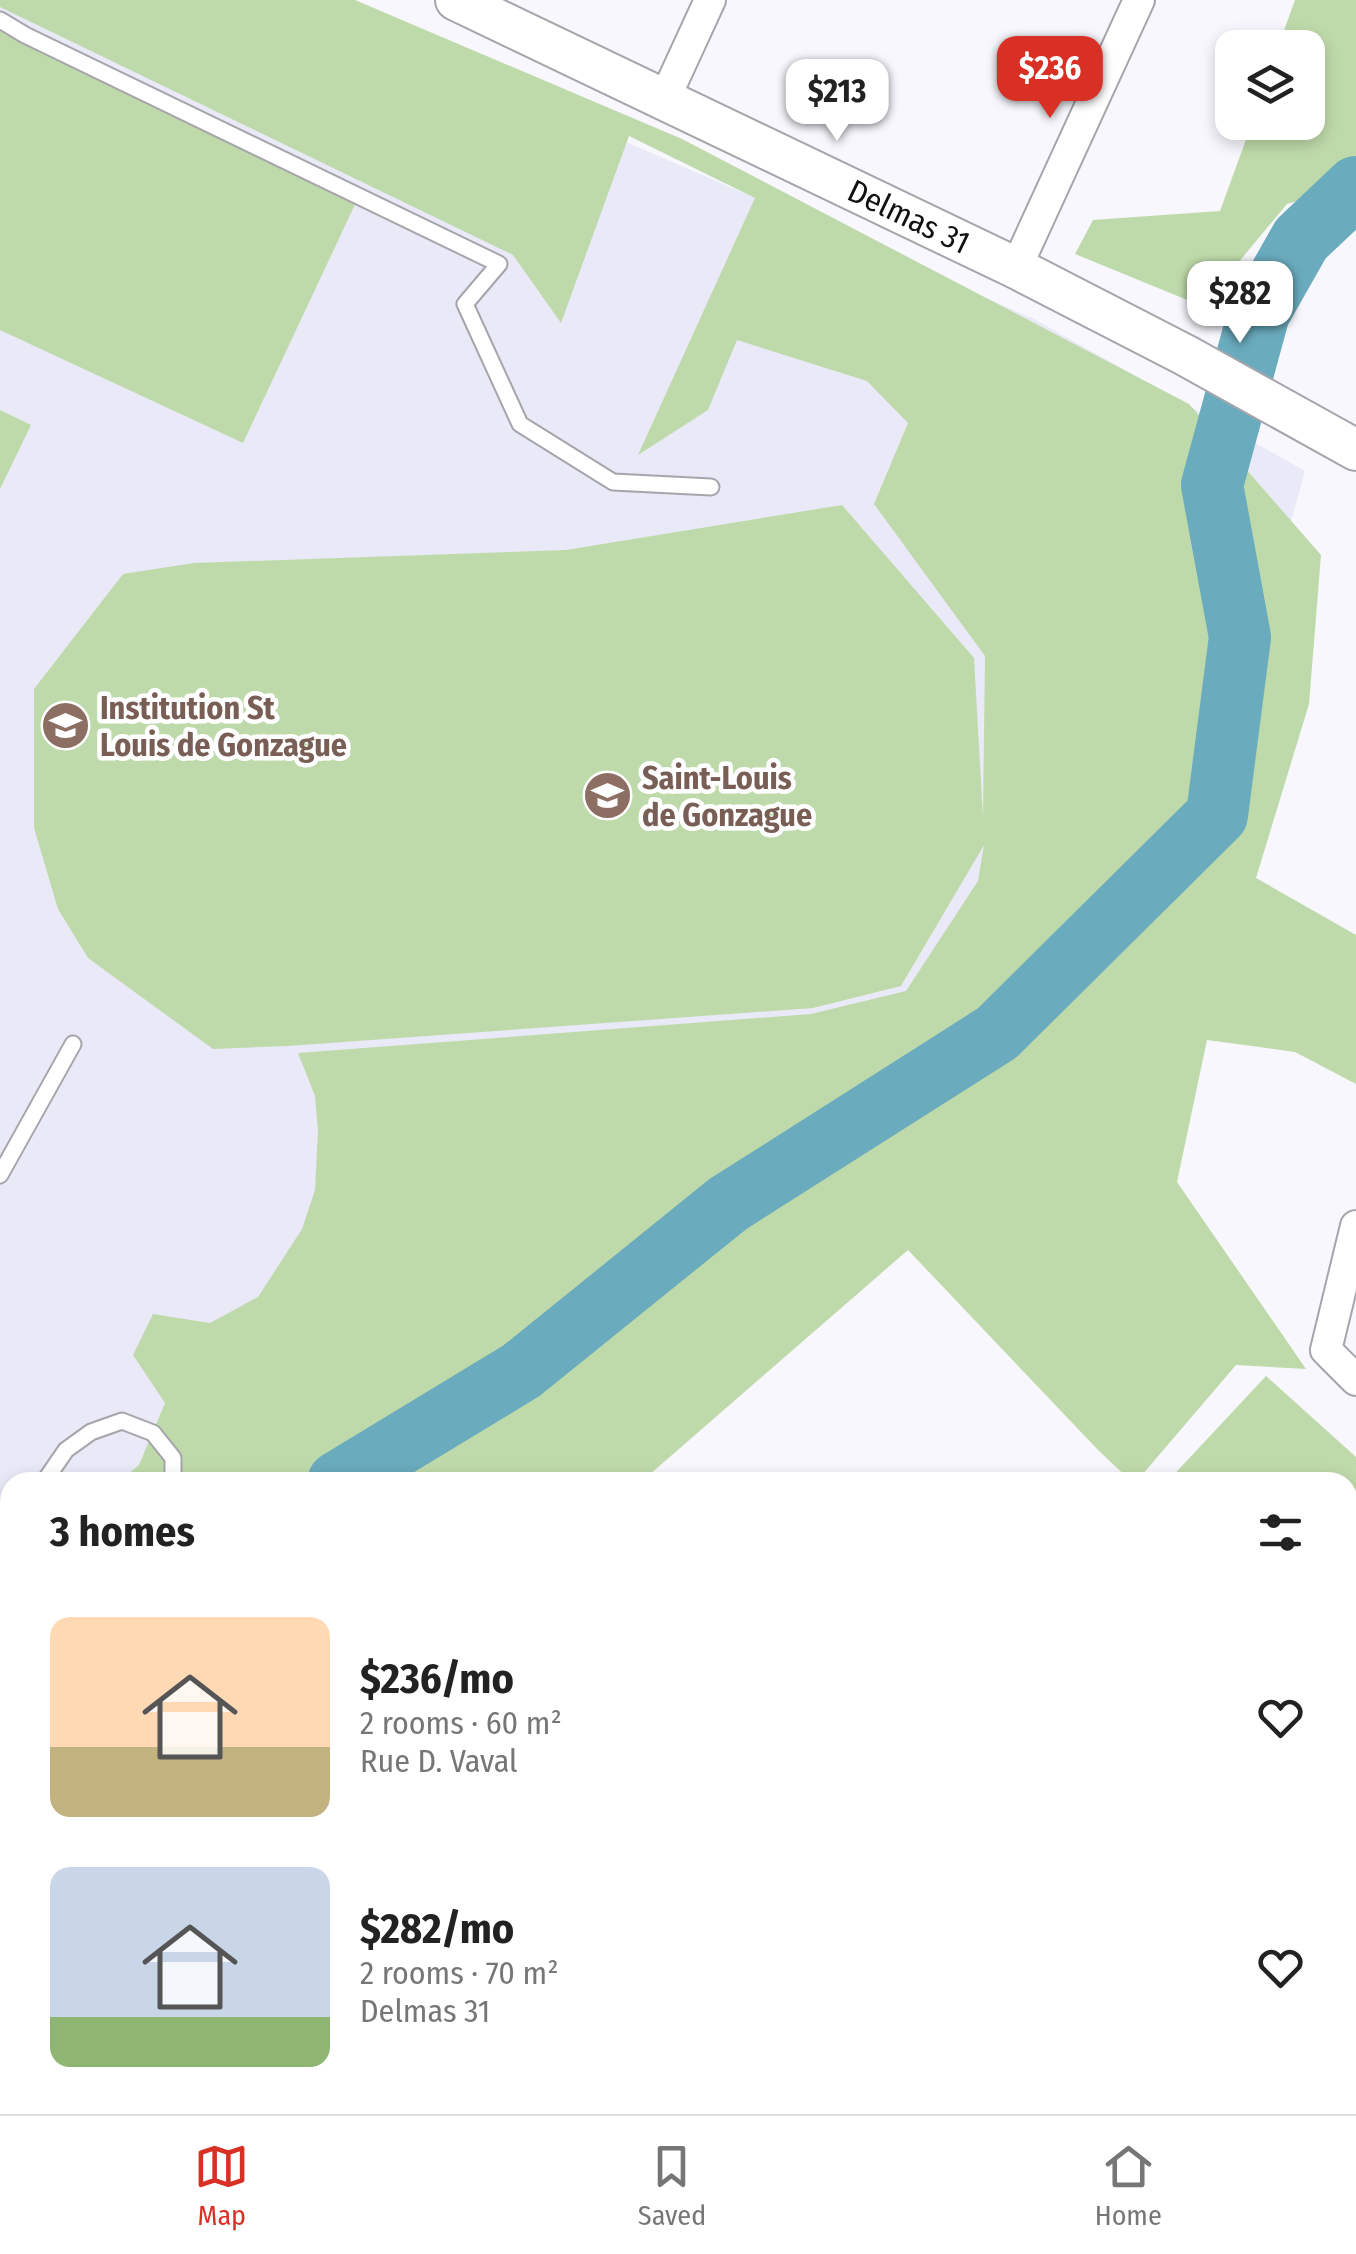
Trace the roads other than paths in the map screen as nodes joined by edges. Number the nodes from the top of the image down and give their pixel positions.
1 (456, 0) edge
2 (710, 0) edge
3 (1139, 0) edge
4 (0, 20) edge
5 (664, 100) junction
6 (1016, 268) junction
7 (1356, 450) edge
8 (711, 487) dead end
9 (73, 1044) dead end
10 (0, 1175) edge
11 (1356, 1226) edge
12 (1356, 1380) edge
13 (51, 1472) edge
14 (173, 1472) edge

1 - 5 street, Delmas 31
2 - 5 street
3 - 6 street
4 - 8 lane
5 - 6 street, Delmas 31
6 - 7 street, Delmas 31
9 - 10 lane
11 - 12 street
13 - 14 lane

